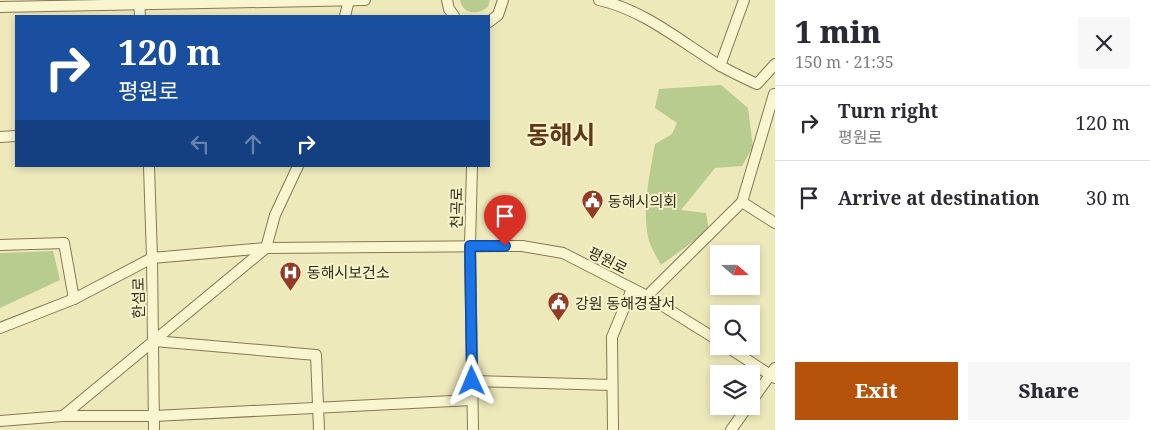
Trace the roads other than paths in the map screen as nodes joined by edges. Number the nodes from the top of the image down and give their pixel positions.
1 (350, 0) edge
2 (365, 0) edge
3 (447, 0) edge
4 (503, 0) edge
5 (599, 0) edge
6 (744, 0) edge
7 (139, 2) edge
8 (0, 7) edge
9 (140, 15) edge
10 (346, 15) edge
11 (453, 15) edge
12 (490, 21) edge
13 (775, 64) edge
14 (720, 66) junction
15 (757, 84) junction
16 (774, 94) edge
17 (15, 136) edge
18 (0, 137) edge
19 (148, 167) edge
20 (298, 167) edge
21 (472, 167) edge
22 (742, 202) junction
23 (775, 223) edge
24 (0, 245) edge
25 (470, 246) junction
26 (266, 248) junction
27 (152, 258) junction
28 (632, 289) junction
29 (647, 296) junction
30 (74, 299) junction
31 (0, 328) edge
32 (710, 335) edge
33 (154, 341) junction
34 (741, 355) edge
35 (773, 374) edge
36 (472, 381) junction
37 (612, 385) junction
38 (760, 391) edge
39 (472, 400) junction
40 (318, 408) junction
41 (742, 415) edge
42 (63, 416) junction
43 (154, 416) junction
44 (0, 421) edge
45 (154, 430) edge
46 (319, 430) edge
47 (473, 430) edge
48 (613, 430) edge
49 (731, 430) edge

1 - 2 street
1 - 7 street
1 - 10 street
3 - 11 street
4 - 12 street
5 - 14 street
6 - 14 street
7 - 8 street
7 - 9 street
13 - 15 street
14 - 15 street
15 - 16 street
16 - 22 street
17 - 18 street
19 - 27 street, 한섬로
20 - 26 street
21 - 25 street, 천곡로
22 - 23 street
22 - 29 street
24 - 30 street
25 - 26 street, 평원로
25 - 28 street, 평원로
25 - 36 street, 천곡로
26 - 27 street, 평원로
26 - 33 street
27 - 30 street
27 - 33 street, 한섬로
28 - 29 street, 평원로
28 - 37 street
29 - 32 street, 평원로
30 - 31 street
33 - 40 street
33 - 42 street
33 - 43 street, 한섬로
34 - 35 street
35 - 38 street
36 - 37 street
36 - 39 street, 천곡로
37 - 48 street
39 - 40 street
39 - 47 street, 천곡로
40 - 43 street
40 - 46 street
41 - 49 street
42 - 43 street
42 - 44 street
43 - 45 street, 한섬로

